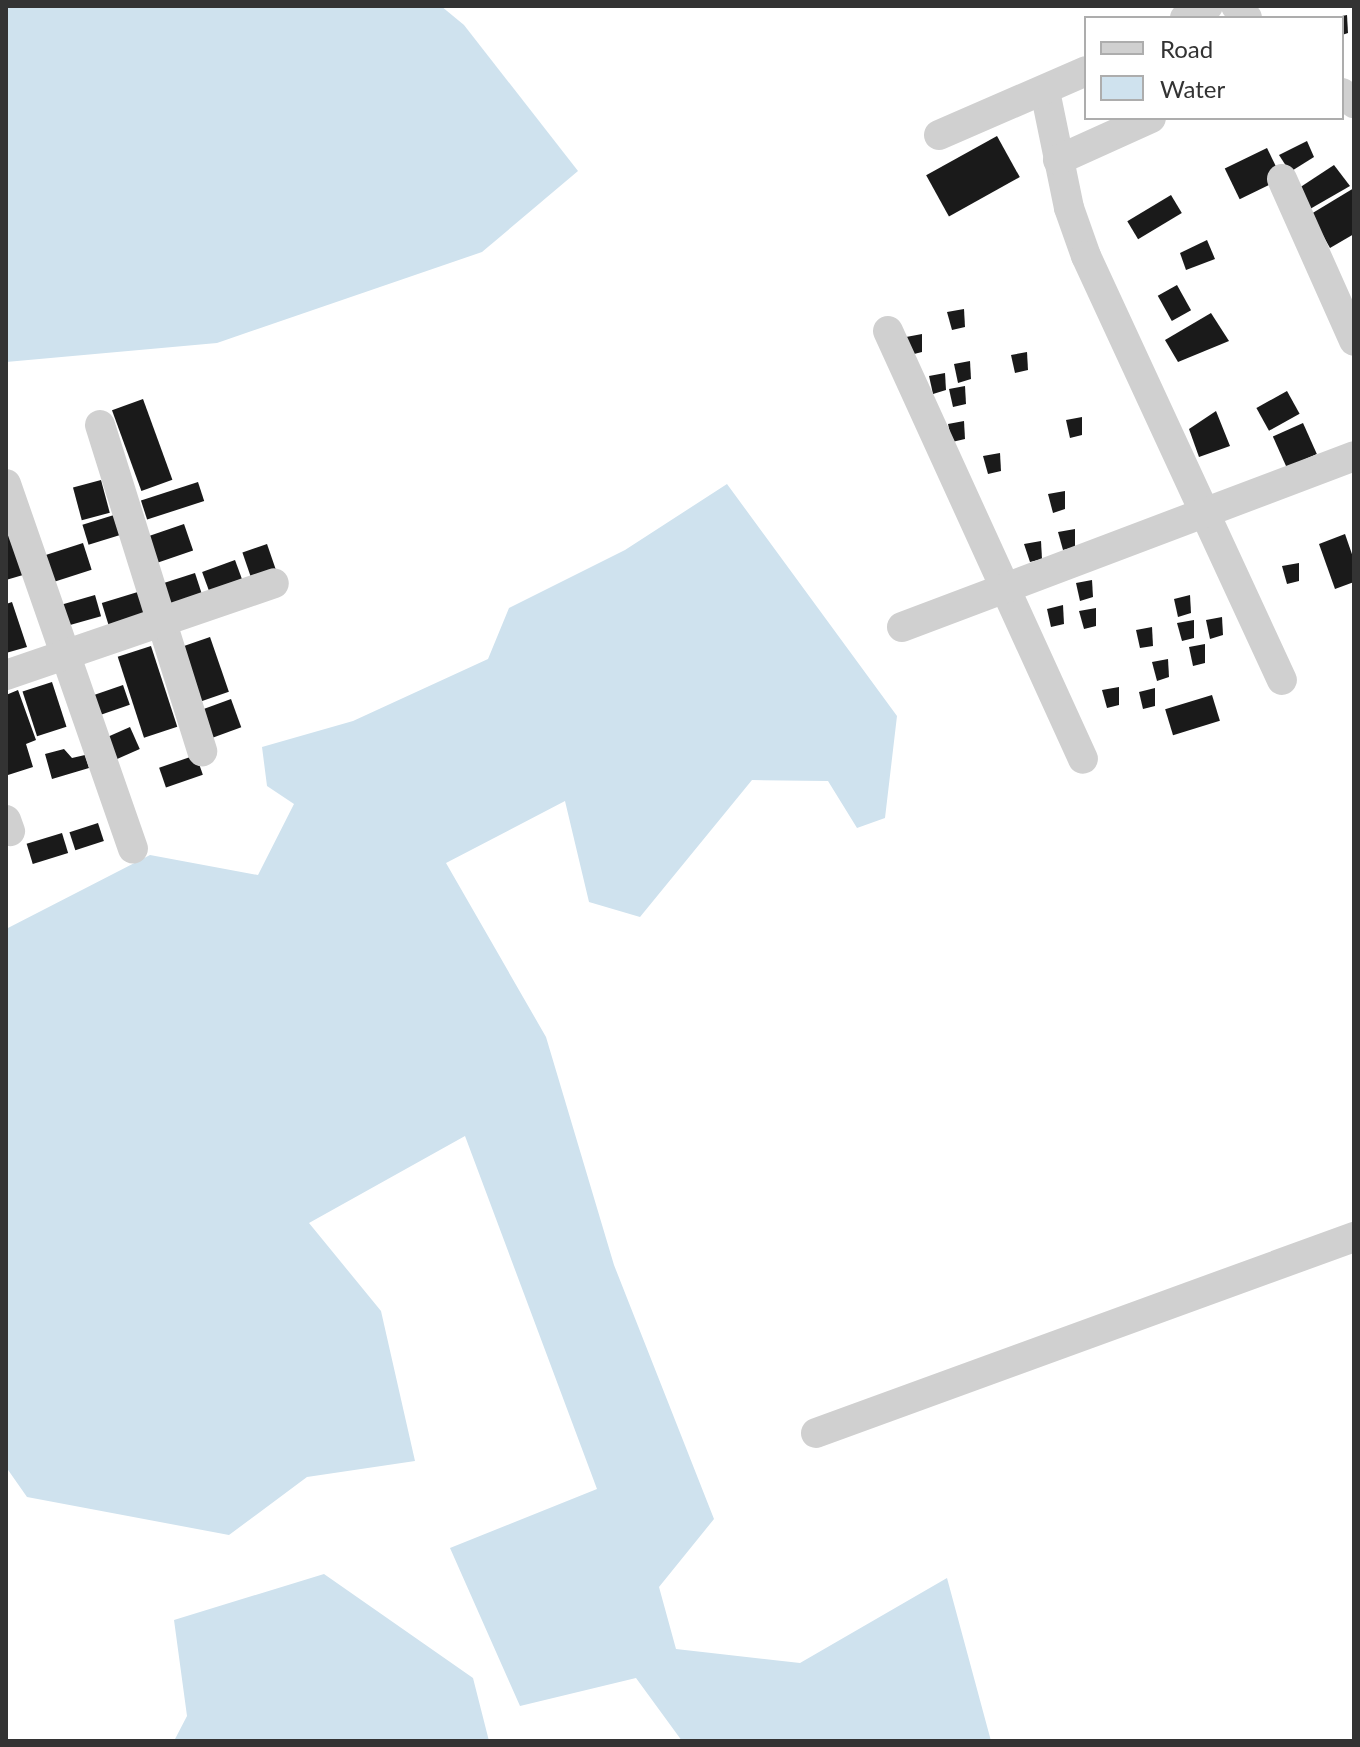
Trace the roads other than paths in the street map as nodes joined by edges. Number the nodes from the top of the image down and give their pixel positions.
1 (1208, 6) edge
2 (1189, 16) edge
3 (1084, 72) edge
4 (1045, 91) junction
5 (1147, 120) edge
6 (939, 135) dead end
7 (1058, 160) junction
8 (1282, 179) dead end
9 (888, 331) dead end
10 (1354, 341) edge
11 (100, 425) dead end
12 (1354, 456) edge
13 (6, 484) edge
14 (1204, 510) junction
15 (274, 583) dead end
16 (1005, 587) junction
17 (161, 623) junction
18 (902, 627) dead end
19 (62, 655) junction
20 (6, 675) edge
21 (1282, 680) dead end
22 (202, 751) dead end
23 (1083, 759) dead end
24 (133, 849) dead end
25 (1354, 1237) edge
26 (816, 1433) dead end

1 - 2 street
3 - 4 street
4 - 6 street
4 - 7 street
5 - 7 street
7 - 14 street
8 - 10 street
9 - 16 street
11 - 17 street
12 - 14 street
13 - 19 street
14 - 16 street
14 - 21 street
15 - 17 street
16 - 18 street
16 - 23 street
17 - 19 street
17 - 22 street
19 - 20 street
19 - 24 street
25 - 26 street

